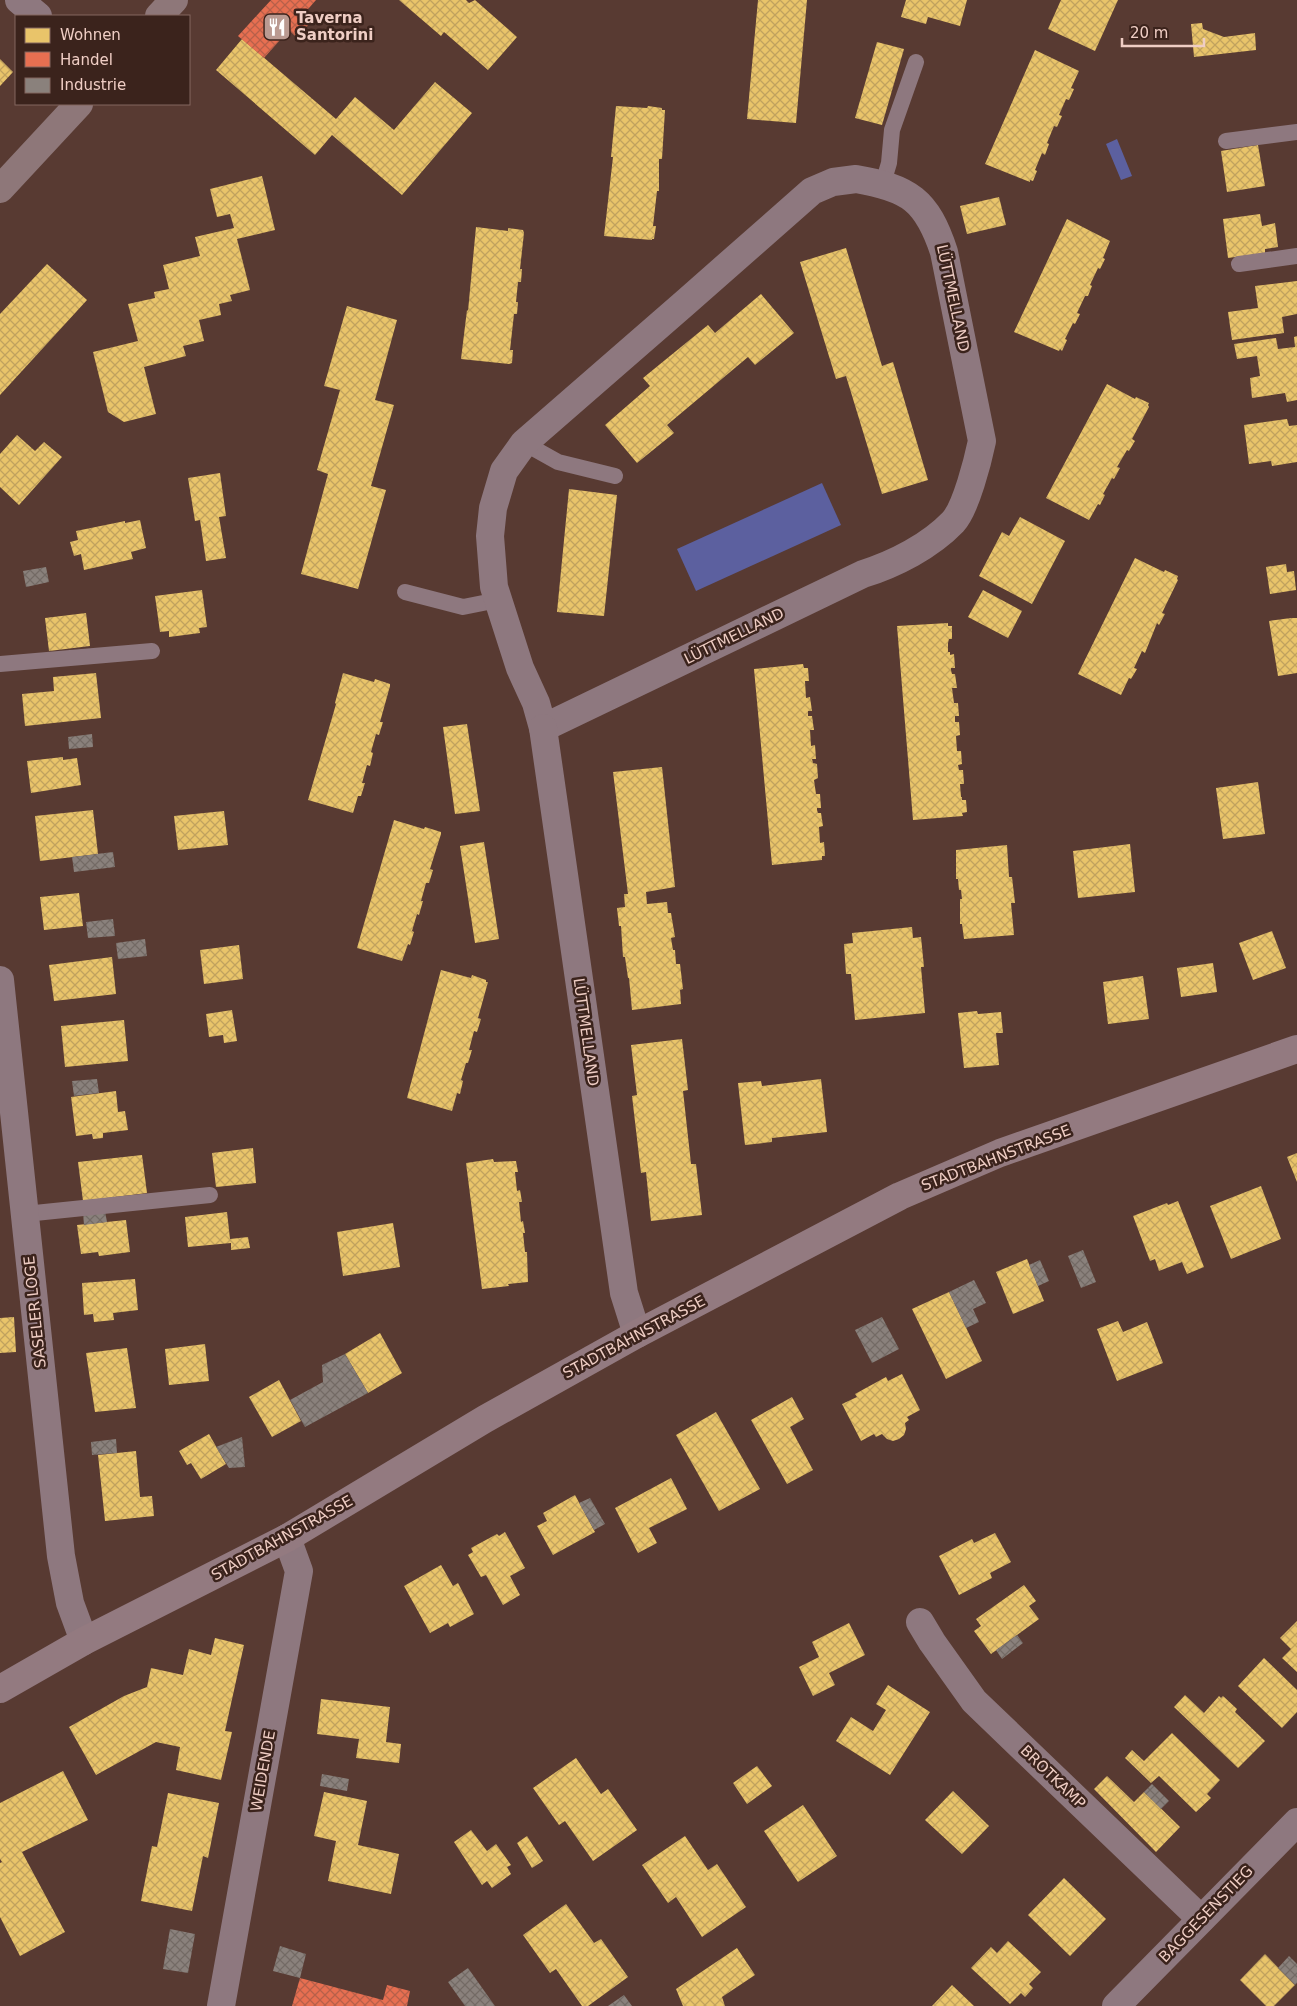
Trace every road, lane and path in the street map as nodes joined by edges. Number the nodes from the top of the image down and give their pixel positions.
1 (19, 0) edge
2 (47, 0) edge
3 (174, 0) edge
4 (37, 15) edge
5 (39, 15) edge
6 (160, 15) edge
7 (916, 62) dead end
8 (78, 105) edge
9 (1297, 132) edge
10 (1226, 141) dead end
11 (883, 183) junction
12 (0, 189) edge
13 (1297, 256) edge
14 (1239, 264) dead end
15 (524, 442) junction
16 (615, 476) dead end
17 (405, 592) dead end
18 (498, 600) junction
19 (152, 651) dead end
20 (0, 664) edge
21 (543, 728) junction
22 (0, 980) edge
23 (1297, 1049) edge
24 (210, 1195) dead end
25 (25, 1214) junction
26 (638, 1334) junction
27 (287, 1538) junction
28 (920, 1622) dead end
29 (84, 1641) junction
30 (0, 1689) edge
31 (1297, 1822) edge
32 (1201, 1919) junction
33 (221, 2006) edge
34 (1116, 2006) edge

1 - 4 street
2 - 5 street
3 - 6 main road
7 - 11 lane
8 - 12 main road
9 - 10 lane
11 - 15 street, LÜTTMELLAND
11 - 21 street, LÜTTMELLAND
13 - 14 lane
15 - 16 lane
15 - 18 street, LÜTTMELLAND
17 - 18 lane
18 - 21 street, LÜTTMELLAND
19 - 20 lane
21 - 26 street, LÜTTMELLAND
22 - 25 street, SASELER LOGE
23 - 26 street, STADTBAHNSTRASSE
24 - 25 lane
25 - 29 street, SASELER LOGE
26 - 27 street, STADTBAHNSTRASSE
27 - 29 street, STADTBAHNSTRASSE
27 - 33 street, WEIDENDE
28 - 32 street, BROTKAMP
29 - 30 street, STADTBAHNSTRASSE
31 - 32 street, BAGGESENSTIEG
32 - 34 street, BAGGESENSTIEG

